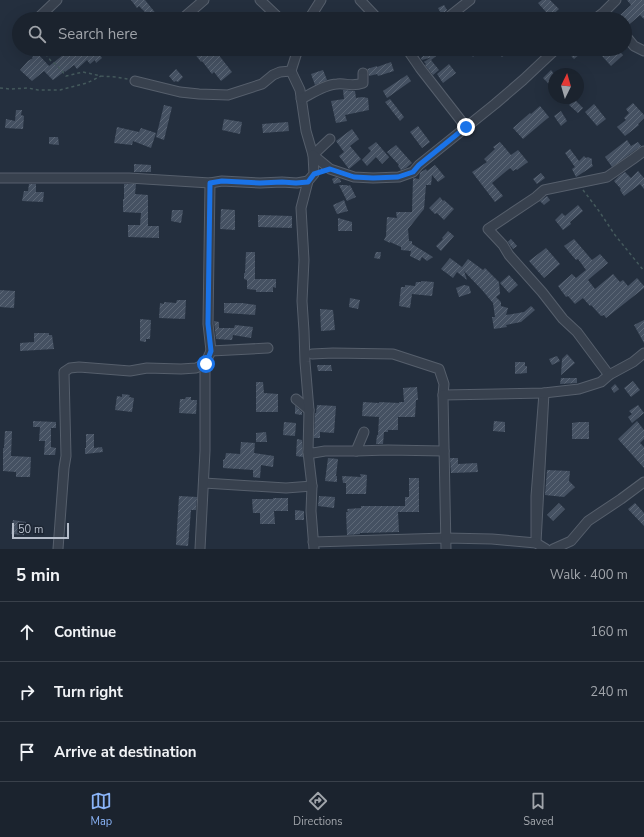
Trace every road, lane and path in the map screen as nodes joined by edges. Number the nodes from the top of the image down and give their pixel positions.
1 (57, 0) edge
2 (204, 0) edge
3 (260, 0) edge
4 (321, 0) edge
5 (360, 0) edge
6 (470, 0) edge
7 (616, 0) edge
8 (44, 12) edge
9 (190, 12) edge
10 (273, 12) edge
11 (313, 12) edge
12 (371, 12) edge
13 (455, 12) edge
14 (604, 12) edge
15 (632, 44) edge
16 (644, 51) edge
17 (47, 56) edge
18 (296, 56) edge
19 (412, 56) edge
20 (549, 56) edge
21 (291, 71) junction
22 (363, 72) dead end
23 (101, 76) junction
24 (136, 81) joint
25 (0, 88) edge
26 (301, 99) junction
27 (466, 127) junction
28 (330, 139) dead end
29 (644, 151) edge
30 (313, 155) junction
31 (330, 169) junction
32 (314, 174) junction
33 (0, 178) edge
34 (308, 182) junction
35 (578, 182) junction
36 (210, 183) junction
37 (644, 271) edge
38 (268, 348) dead end
39 (211, 351) junction
40 (644, 353) edge
41 (312, 354) dead end
42 (206, 364) junction
43 (610, 375) junction
44 (544, 393) junction
45 (443, 395) junction
46 (296, 399) dead end
47 (309, 410) junction
48 (364, 432) dead end
49 (356, 451) junction
50 (444, 451) junction
51 (308, 452) junction
52 (644, 482) edge
53 (204, 483) junction
54 (312, 486) junction
55 (446, 538) junction
56 (536, 543) junction
57 (314, 545) edge
58 (58, 549) edge
59 (200, 549) edge
60 (446, 549) edge
61 (546, 549) edge
62 (553, 549) edge

1 - 8 street
2 - 9 street
3 - 10 street
4 - 11 street
5 - 12 street
6 - 13 street
7 - 14 street
15 - 16 street
17 - 23 path
18 - 21 street
19 - 27 street
20 - 27 street
21 - 24 street
21 - 26 street
22 - 26 street
23 - 24 path
23 - 25 path
26 - 30 street
27 - 31 street
28 - 30 street
29 - 35 street
30 - 31 street
30 - 32 street
31 - 32 street
32 - 34 street
33 - 36 street
34 - 36 street
34 - 47 street
35 - 37 path
35 - 43 street
36 - 39 street
38 - 39 street
39 - 42 street
40 - 43 street
41 - 45 street
42 - 53 street
42 - 58 street
43 - 44 street
44 - 45 street
44 - 56 street
45 - 50 street
46 - 47 street
47 - 51 street
48 - 49 street
49 - 50 street
49 - 51 street
50 - 55 street
51 - 54 street
52 - 62 street
53 - 54 street
53 - 59 street
54 - 57 street
55 - 56 street
55 - 57 street
55 - 60 street
56 - 61 street

